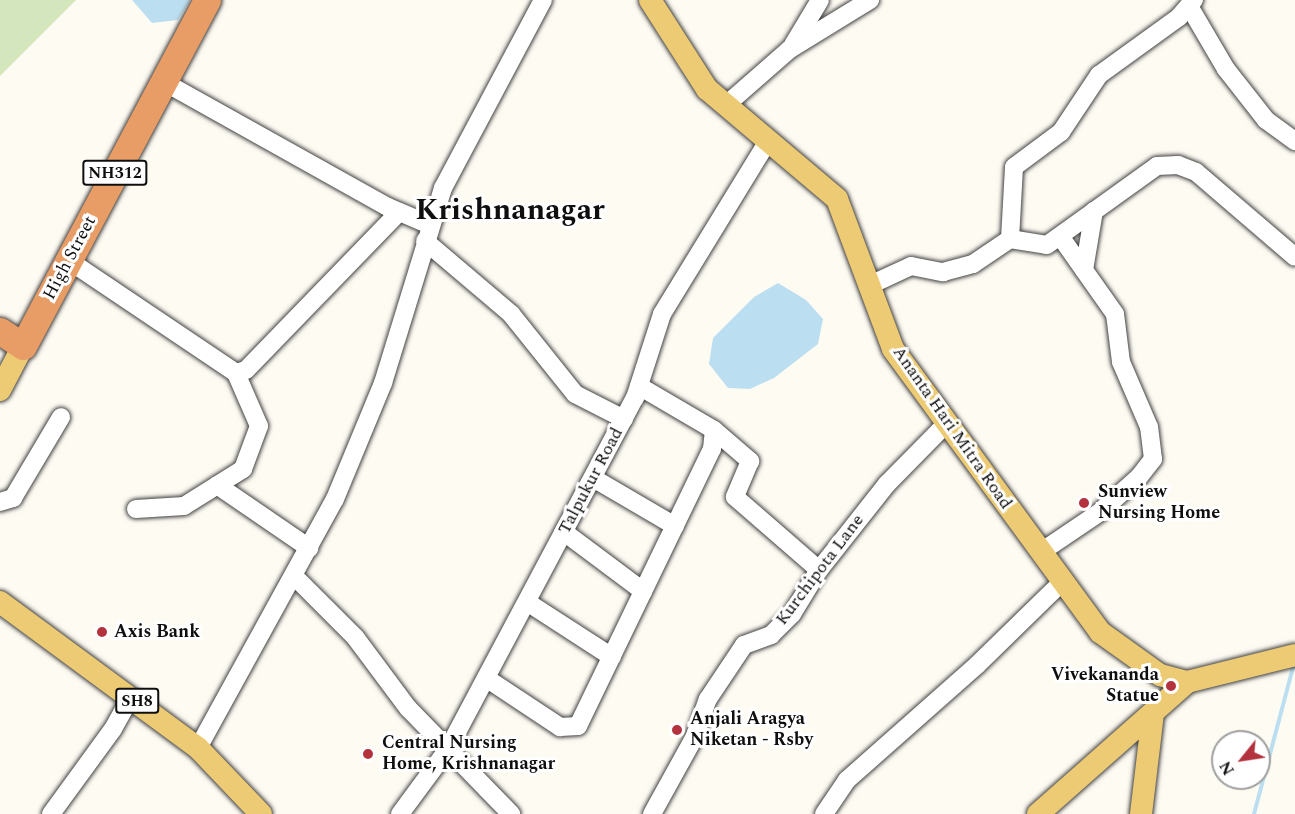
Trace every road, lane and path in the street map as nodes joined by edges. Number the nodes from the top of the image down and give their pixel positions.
1 (207, 0) edge
2 (543, 0) edge
3 (650, 0) edge
4 (820, 0) edge
5 (870, 0) edge
6 (1191, 3) edge
7 (790, 49) junction
8 (164, 82) junction
9 (726, 105) junction
10 (768, 141) junction
11 (1295, 141) edge
12 (1094, 211) junction
13 (399, 212) junction
14 (427, 233) junction
15 (1060, 236) junction
16 (1010, 239) junction
17 (1295, 256) edge
18 (68, 261) junction
19 (1084, 270) junction
20 (870, 285) junction
21 (0, 331) edge
22 (23, 346) junction
23 (236, 373) junction
24 (639, 386) junction
25 (0, 390) edge
26 (61, 417) dead end
27 (624, 419) junction
28 (947, 423) junction
29 (714, 430) junction
30 (593, 478) junction
31 (217, 485) junction
32 (0, 502) edge
33 (136, 509) dead end
34 (675, 526) junction
35 (564, 531) junction
36 (309, 548) junction
37 (1041, 552) junction
38 (819, 570) junction
39 (295, 577) junction
40 (1062, 582) junction
41 (644, 591) junction
42 (0, 602) edge
43 (527, 602) junction
44 (1295, 656) edge
45 (612, 657) junction
46 (486, 678) junction
47 (1187, 682) junction
48 (131, 697) junction
49 (1154, 714) junction
50 (198, 748) junction
51 (448, 749) junction
52 (51, 814) edge
53 (261, 814) edge
54 (400, 814) edge
55 (511, 814) edge
56 (652, 814) edge
57 (824, 814) edge
58 (1038, 814) edge
59 (1141, 814) edge

1 - 8 highway, High Street / NH312
2 - 14 street
3 - 9 main road, Ananta Hari Mitra Road
4 - 7 street
5 - 7 street
6 - 11 street
6 - 16 street
7 - 9 street
8 - 13 street
8 - 18 highway, High Street / NH312
9 - 10 main road, Ananta Hari Mitra Road
10 - 20 main road, Ananta Hari Mitra Road
10 - 24 street, Talpukur Road
12 - 15 street
12 - 17 street
12 - 19 street
13 - 14 street
13 - 23 street
14 - 27 street
14 - 36 street
15 - 16 street
15 - 19 street
16 - 20 street
18 - 22 highway, High Street / NH312
18 - 23 street
19 - 37 street
20 - 28 main road, Ananta Hari Mitra Road
21 - 22 highway
22 - 25 main road, High Street
23 - 31 street
24 - 27 street, Talpukur Road
24 - 29 street
26 - 32 street
27 - 30 street, Talpukur Road
28 - 37 main road, Ananta Hari Mitra Road
28 - 38 street, Kurchipota Lane
29 - 34 street
29 - 38 street
30 - 34 street
30 - 35 street, Talpukur Road
31 - 33 street
31 - 36 street
34 - 41 street
35 - 41 street
35 - 43 street, Talpukur Road
36 - 39 street
37 - 40 main road, Ananta Hari Mitra Road
38 - 56 street, Kurchipota Lane
39 - 50 street
39 - 51 street
40 - 47 main road, Ananta Hari Mitra Road
40 - 57 street
41 - 45 street
42 - 48 main road, SH8
43 - 45 street
43 - 46 street, Talpukur Road
44 - 47 main road
45 - 46 street
46 - 51 street, Talpukur Road
47 - 49 main road
48 - 50 main road, SH8
48 - 52 street
49 - 58 main road
49 - 59 main road
50 - 53 main road, SH8
51 - 54 street, Talpukur Road
51 - 55 street

